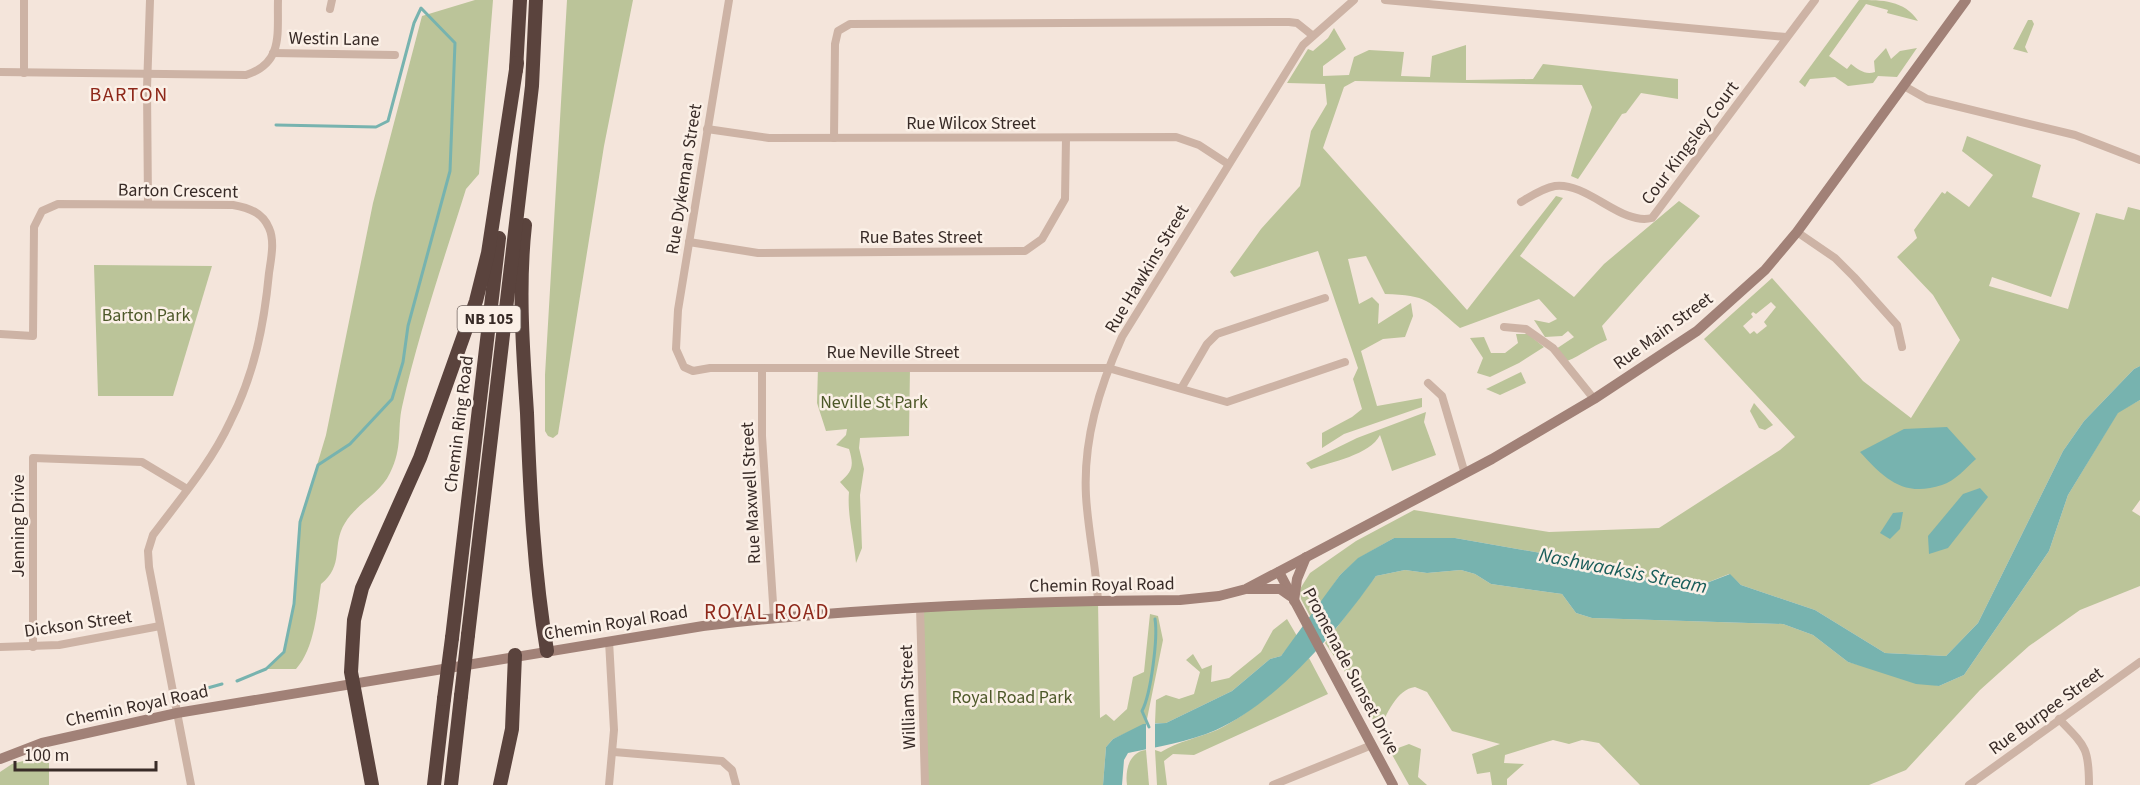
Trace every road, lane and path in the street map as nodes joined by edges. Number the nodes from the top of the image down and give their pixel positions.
1 (24, 0) edge
2 (150, 0) edge
3 (278, 0) edge
4 (332, 0) edge
5 (520, 0) edge
6 (536, 0) edge
7 (729, 0) edge
8 (1354, 0) edge
9 (1385, 0) edge
10 (1815, 0) edge
11 (1966, 0) edge
12 (330, 9) dead end
13 (1312, 35) junction
14 (1786, 37) junction
15 (273, 53) junction
16 (394, 55) dead end
17 (517, 63) junction
18 (0, 72) edge
19 (24, 73) junction
20 (147, 76) junction
21 (532, 86) junction
22 (1904, 86) junction
23 (707, 129) junction
24 (834, 138) junction
25 (1066, 138) junction
26 (2140, 160) edge
27 (1228, 164) junction
28 (1521, 202) dead end
29 (148, 204) junction
30 (1797, 232) junction
31 (689, 242) junction
32 (1325, 298) dead end
33 (1504, 327) dead end
34 (0, 334) edge
35 (1902, 347) dead end
36 (1345, 362) dead end
37 (680, 363) joint
38 (762, 368) junction
39 (1108, 368) junction
40 (1428, 383) dead end
41 (1182, 387) junction
42 (1594, 399) junction
43 (1465, 474) junction
44 (187, 489) junction
45 (1306, 557) junction
46 (1279, 572) junction
47 (1246, 589) junction
48 (1098, 601) junction
49 (1294, 601) junction
50 (920, 607) junction
51 (774, 618) junction
52 (160, 626) junction
53 (609, 641) junction
54 (0, 647) edge
55 (33, 647) junction
56 (547, 651) junction
57 (515, 656) junction
58 (2140, 662) edge
59 (353, 682) junction
60 (177, 713) junction
61 (2059, 719) junction
62 (1372, 744) junction
63 (614, 752) junction
64 (0, 759) edge
65 (191, 785) edge
66 (372, 785) edge
67 (434, 785) edge
68 (451, 785) edge
69 (500, 785) edge
70 (609, 785) edge
71 (736, 785) edge
72 (925, 785) edge
73 (1273, 785) edge
74 (1393, 785) edge
75 (1969, 785) edge
76 (2089, 785) edge

1 - 19 street
2 - 20 street
3 - 15 street
4 - 12 street
5 - 17 highway, Chemin Ring Road / NB 105
6 - 21 highway, Chemin Ring Road / NB 105
7 - 23 street, Rue Dykeman Street
8 - 13 street, Rue Hawkins Street
9 - 14 street
10 - 14 street, Cour Kingsley Court
11 - 22 main road, Rue Main Street
13 - 24 street
13 - 27 street, Rue Hawkins Street
14 - 28 street, Cour Kingsley Court
15 - 16 street, Westin Lane
15 - 20 street
17 - 59 highway
17 - 67 highway, Chemin Ring Road / NB 105, bridge
18 - 19 street
19 - 20 street
20 - 29 street
21 - 56 highway
21 - 68 highway, Chemin Ring Road / NB 105, bridge
22 - 26 street
22 - 30 main road, Rue Main Street
23 - 24 street, Rue Wilcox Street
23 - 31 street, Rue Dykeman Street
24 - 25 street, Rue Wilcox Street
25 - 27 street, Rue Wilcox Street
25 - 31 street, Rue Bates Street
27 - 39 street, Rue Hawkins Street
29 - 34 street, Barton Crescent
29 - 44 street, Barton Crescent
30 - 35 street
30 - 42 main road, Rue Main Street
31 - 37 street, Rue Dykeman Street
32 - 41 street
33 - 42 street
36 - 41 street, Rue Neville Street
37 - 38 street, Rue Neville Street
38 - 39 street, Rue Neville Street
38 - 51 street, Rue Maxwell Street
39 - 41 street, Rue Neville Street
39 - 48 street, Rue Hawkins Street
40 - 43 street
42 - 43 main road, Rue Main Street
43 - 45 main road, Rue Main Street
44 - 52 street, Barton Crescent
44 - 55 street, Jenning Drive
45 - 46 main road, Rue Main Street
45 - 49 main road
46 - 47 main road, Chemin Royal Road
46 - 49 main road, Promenade Sunset Drive
47 - 48 main road, Chemin Royal Road
47 - 49 main road
48 - 50 main road, Chemin Royal Road
49 - 62 main road, Promenade Sunset Drive
50 - 51 main road, Chemin Royal Road
50 - 72 street, William Street
51 - 53 main road, Chemin Royal Road
52 - 55 street, Dickson Street
52 - 60 street, Barton Crescent
53 - 56 main road, Chemin Royal Road
53 - 63 street
54 - 55 street, Dickson Street
56 - 57 main road, Chemin Royal Road
57 - 59 main road, Chemin Royal Road
57 - 69 highway
58 - 61 street, Rue Burpee Street
59 - 60 main road, Chemin Royal Road
59 - 66 highway
60 - 64 main road, Chemin Royal Road
60 - 65 street, Barton Crescent
61 - 75 street, Rue Burpee Street
61 - 76 street
62 - 73 street
62 - 74 main road, Promenade Sunset Drive
63 - 70 street
63 - 71 street

